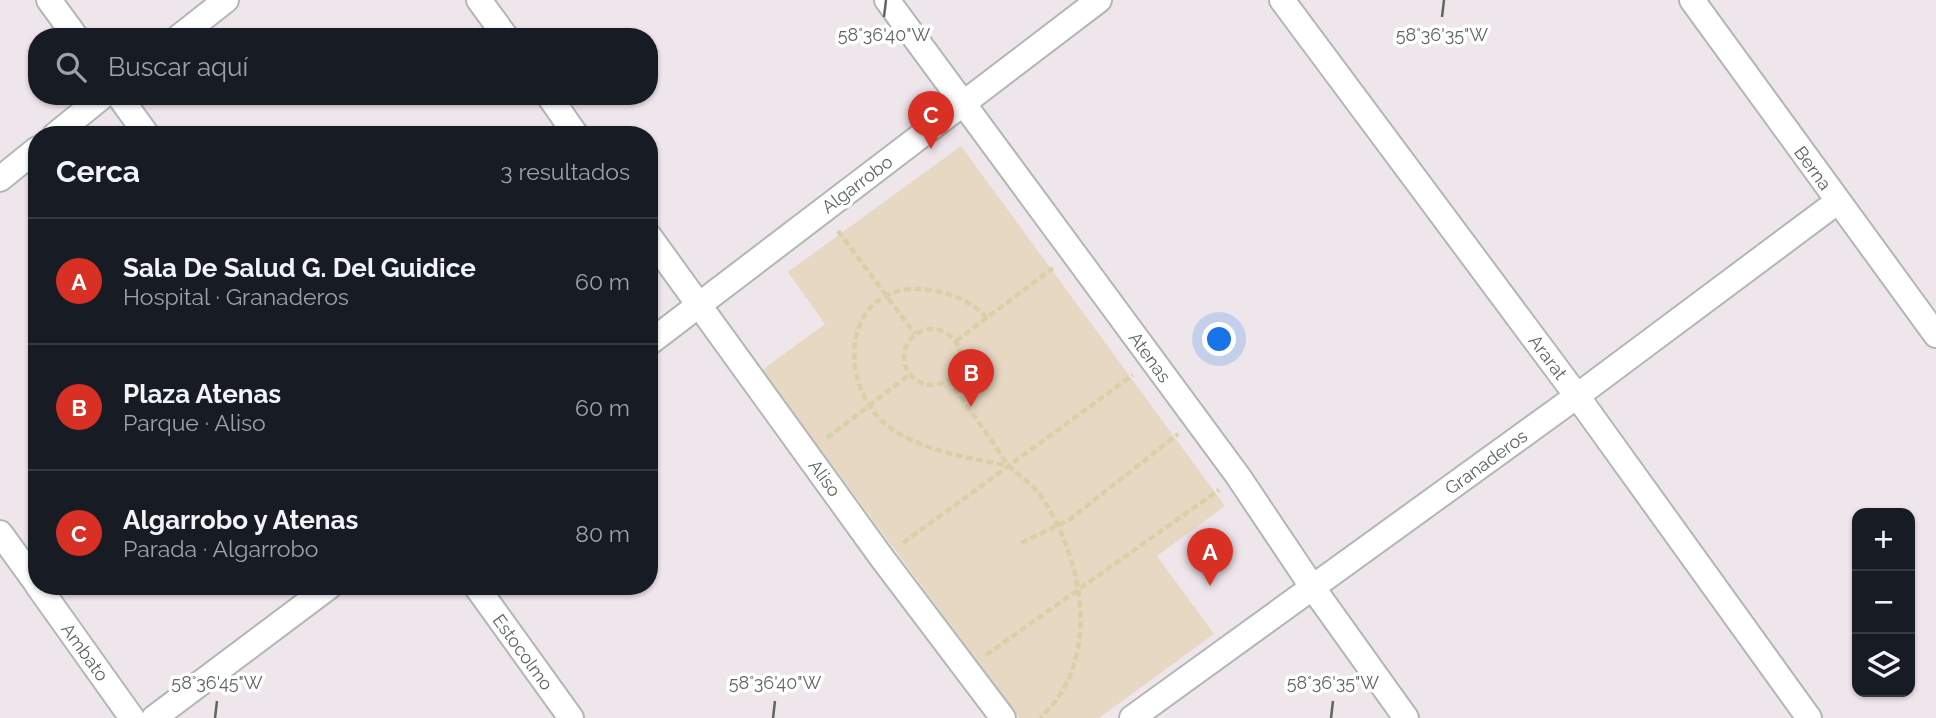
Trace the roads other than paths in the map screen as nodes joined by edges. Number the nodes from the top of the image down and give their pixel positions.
1 (49, 0) edge
2 (226, 0) edge
3 (479, 0) edge
4 (887, 0) edge
5 (1099, 0) edge
6 (1282, 0) edge
7 (1692, 0) edge
8 (69, 28) edge
9 (190, 28) edge
10 (499, 28) edge
11 (962, 103) junction
12 (92, 105) edge
13 (125, 105) edge
14 (554, 105) edge
15 (66, 126) edge
16 (141, 126) edge
17 (570, 126) edge
18 (28, 156) edge
19 (0, 179) edge
20 (1837, 202) junction
21 (658, 248) edge
22 (699, 305) junction
23 (1936, 335) edge
24 (658, 336) edge
25 (1577, 396) junction
26 (0, 533) edge
27 (28, 571) edge
28 (1313, 588) junction
29 (45, 595) edge
30 (318, 595) edge
31 (482, 595) edge
32 (132, 718) edge
33 (154, 718) edge
34 (571, 718) edge
35 (1003, 718) edge
36 (1132, 718) edge
37 (1406, 718) edge
38 (1809, 718) edge

1 - 8 street
2 - 9 street
3 - 10 street
4 - 11 street, Atenas
5 - 11 street, Algarrobo
6 - 25 street, Ararat
7 - 20 street, Berna
11 - 22 street, Algarrobo
11 - 28 street, Atenas
12 - 15 street
13 - 16 street
14 - 17 street
18 - 19 street
20 - 23 street, Berna
20 - 25 street, Granaderos
21 - 22 street, Aliso
22 - 24 street, Algarrobo
22 - 35 street, Aliso
25 - 28 street, Granaderos
25 - 38 street, Ararat
26 - 27 street, Ambato
28 - 36 street, Granaderos
28 - 37 street, Atenas
29 - 32 street, Ambato
30 - 33 street
31 - 34 street, Estocolmo

